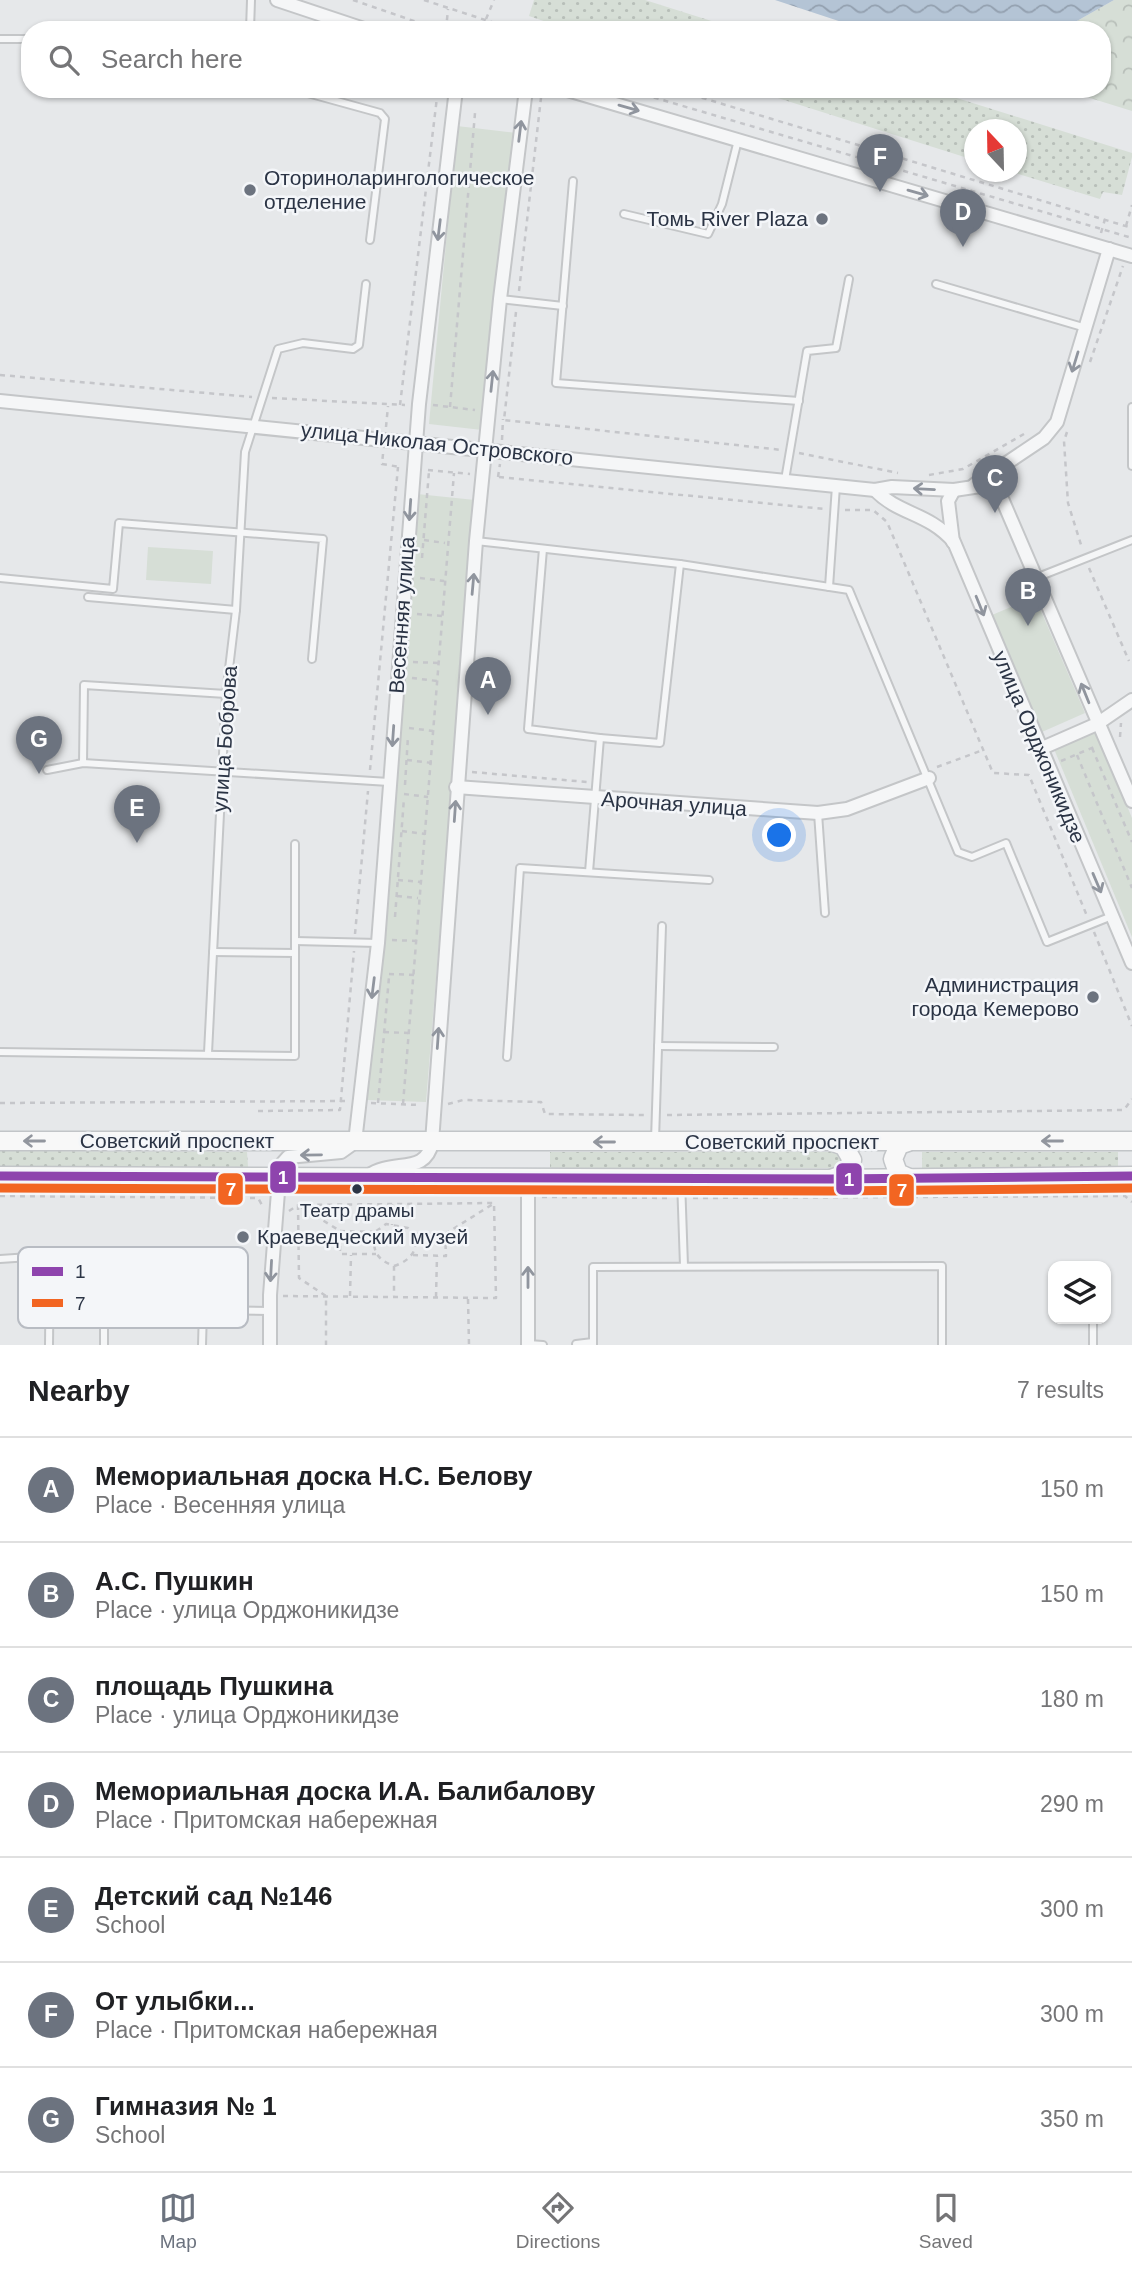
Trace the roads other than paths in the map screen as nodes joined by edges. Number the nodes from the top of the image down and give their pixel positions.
1 (251, 0) edge
2 (277, 0) edge
3 (250, 21) edge
4 (340, 21) edge
5 (0, 38) edge
6 (21, 39) edge
7 (326, 98) edge
8 (455, 98) edge
9 (525, 98) edge
10 (595, 98) edge
11 (738, 140) junction
12 (573, 181) dead end
13 (624, 214) dead end
14 (370, 240) dead end
15 (1103, 248) junction
16 (1130, 255) edge
17 (849, 279) dead end
18 (366, 284) dead end
19 (936, 284) dead end
20 (500, 299) junction
21 (563, 306) junction
22 (1086, 328) junction
23 (0, 401) edge
24 (799, 401) junction
25 (1132, 407) edge
26 (254, 426) junction
27 (416, 442) junction
28 (485, 449) junction
29 (1132, 466) edge
30 (785, 480) junction
31 (974, 485) junction
32 (836, 486) junction
33 (954, 490) junction
34 (874, 491) junction
35 (241, 534) junction
36 (1132, 540) edge
37 (476, 541) junction
38 (954, 542) junction
39 (543, 549) junction
40 (680, 564) junction
41 (1038, 577) junction
42 (0, 578) edge
43 (829, 587) junction
44 (88, 597) dead end
45 (236, 610) junction
46 (312, 659) dead end
47 (226, 694) junction
48 (1132, 700) edge
49 (1097, 724) junction
50 (600, 738) junction
51 (1040, 749) junction
52 (83, 763) junction
53 (47, 770) dead end
54 (222, 770) junction
55 (927, 775) junction
56 (389, 782) junction
57 (456, 787) junction
58 (594, 799) junction
59 (1132, 801) edge
60 (818, 813) junction
61 (295, 844) dead end
62 (589, 872) junction
63 (709, 880) dead end
64 (825, 913) dead end
65 (1112, 916) junction
66 (662, 926) dead end
67 (295, 941) junction
68 (379, 943) junction
69 (213, 952) junction
70 (295, 953) junction
71 (1132, 963) edge
72 (658, 1046) junction
73 (774, 1047) dead end
74 (0, 1052) edge
75 (208, 1053) junction
76 (507, 1057) dead end
77 (1128, 1138) edge
78 (0, 1141) edge
79 (355, 1142) junction
80 (432, 1142) junction
81 (655, 1142) junction
82 (832, 1142) junction
83 (908, 1142) junction
84 (0, 1176) edge
85 (1132, 1176) edge
86 (277, 1178) junction
87 (366, 1178) junction
88 (528, 1178) junction
89 (681, 1178) junction
90 (909, 1178) junction
91 (831, 1179) junction
92 (18, 1258) edge
93 (0, 1259) edge
94 (684, 1266) junction
95 (248, 1311) edge
96 (270, 1311) junction
97 (1093, 1324) edge
98 (593, 1343) edge
99 (576, 1344) edge
100 (270, 1345) edge
101 (528, 1345) edge
102 (543, 1345) edge
103 (942, 1345) edge
104 (1093, 1345) edge

1 - 3 lane
2 - 4 street
5 - 6 lane
7 - 14 lane
8 -> 27 street, Весенняя улица
20 -> 9 street
10 -> 11 street
11 - 13 lane
11 -> 15 street
12 - 21 lane
15 - 16 street
15 - 22 street
17 - 24 lane
18 - 26 lane, улица Боброва
19 - 22 lane
20 - 21 lane
28 -> 20 street
21 - 24 lane
22 -> 31 street
23 - 26 street, улица Николая Островского
24 - 30 lane
25 - 29 lane
26 - 27 street, улица Николая Островского
26 - 35 lane, улица Боброва
27 - 28 street, улица Николая Островского
27 -> 56 street, Весенняя улица
28 - 30 street, улица Николая Островского
28 - 37 street
30 - 32 street, улица Николая Островского
31 - 33 street
31 - 41 street
32 - 34 street, улица Николая Островского
32 - 43 lane
33 -> 34 street
33 - 38 street
34 - 38 street, улица Орджоникидзе
35 - 42 lane
35 - 45 lane, улица Боброва
35 - 46 lane
36 - 41 lane
37 - 39 lane
57 -> 37 street
38 -> 51 street, улица Орджоникидзе
39 - 40 lane
39 - 50 lane
40 - 43 lane
40 - 50 lane
49 -> 41 street
43 - 55 lane
44 - 45 lane
45 - 47 lane, улица Боброва
47 - 52 lane
47 - 54 lane, улица Боброва
48 - 49 street
49 - 51 street
49 - 59 street
50 - 58 lane
51 -> 65 street, улица Орджоникидзе
52 - 53 lane
52 - 54 lane
54 - 56 lane
54 - 69 lane, улица Боброва
55 - 60 street, Арочная улица
55 - 65 lane
56 - 68 street, Весенняя улица
57 - 58 street, Арочная улица
80 -> 57 street
58 - 60 street, Арочная улица
58 - 62 lane
60 - 64 lane
61 - 67 lane
62 - 63 lane
62 - 76 lane
65 - 71 street, улица Орджоникидзе
66 - 72 lane
67 - 68 lane
67 - 70 lane
68 -> 79 street, Весенняя улица
69 - 70 lane
69 - 75 lane, улица Боброва
70 - 75 lane
72 - 73 lane
72 - 81 lane
74 - 75 lane
77 -> 83 main road, Советский проспект
79 -> 78 main road, Советский проспект
79 - 80 main road, Советский проспект
79 -> 86 street, Советский проспект
81 -> 80 main road, Советский проспект
80 - 87 street, Советский проспект
81 - 82 main road, Советский проспект
82 - 83 main road, Советский проспект
82 - 91 main road
83 - 90 main road
84 - 86 main road, Советский проспект
85 - 90 main road, Советский проспект
86 - 87 main road, Советский проспект
86 -> 96 street
87 - 88 main road, Советский проспект
88 - 89 main road, Советский проспект
101 -> 88 street
89 - 91 main road, Советский проспект
89 - 94 lane
90 - 91 main road, Советский проспект
92 - 93 lane
94 - 98 lane
94 - 103 lane
95 - 96 lane
96 - 100 street
97 - 104 lane
98 - 99 lane
101 - 102 lane

